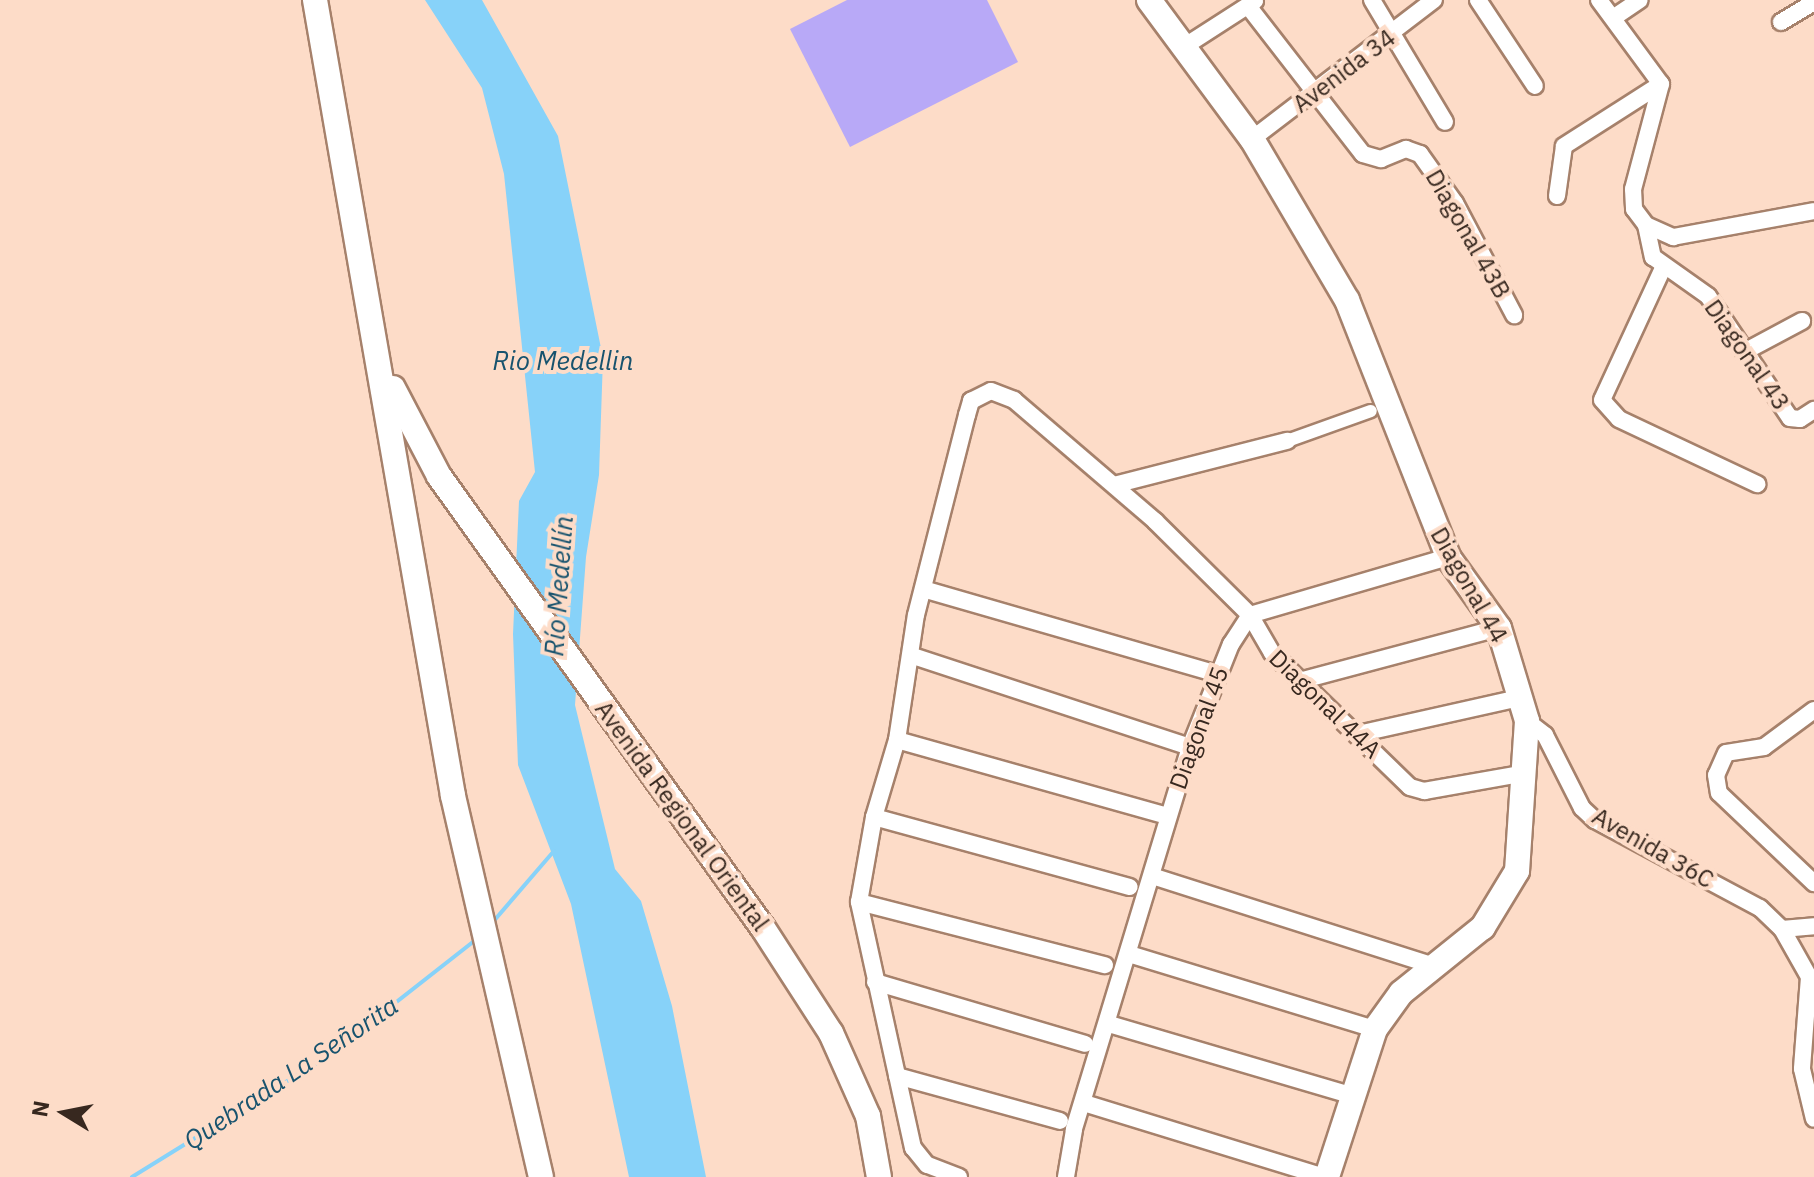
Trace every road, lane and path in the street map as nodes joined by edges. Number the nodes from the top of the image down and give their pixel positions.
1 (315, 0) edge
2 (1149, 0) edge
3 (1372, 0) edge
4 (1434, 0) edge
5 (1478, 0) edge
6 (1599, 0) edge
7 (1640, 0) edge
8 (1814, 2) edge
9 (1252, 3) edge
10 (1613, 18) junction
11 (1781, 22) dead end
12 (1392, 35) junction
13 (1182, 48) junction
14 (1661, 84) junction
15 (1535, 86) dead end
16 (1316, 95) junction
17 (1445, 122) dead end
18 (1252, 139) junction
19 (1557, 196) dead end
20 (1814, 211) edge
21 (1646, 225) junction
22 (1663, 268) junction
23 (1514, 315) dead end
24 (1802, 321) dead end
25 (1744, 352) junction
26 (379, 357) junction
27 (1814, 410) edge
28 (1371, 411) dead end
29 (1287, 441) joint
30 (1757, 484) dead end
31 (1114, 485) junction
32 (1448, 557) junction
33 (923, 589) junction
34 (1250, 615) junction
35 (1499, 628) junction
36 (913, 656) junction
37 (1218, 674) junction
38 (1303, 680) junction
39 (1523, 697) junction
40 (1814, 710) edge
41 (1527, 721) junction
42 (1358, 734) junction
43 (897, 740) junction
44 (1190, 747) junction
45 (1520, 774) junction
46 (1168, 816) junction
47 (874, 817) junction
48 (1152, 876) junction
49 (1814, 883) edge
50 (1130, 887) dead end
51 (859, 902) junction
52 (1814, 911) edge
53 (1814, 926) edge
54 (1788, 928) junction
55 (1129, 954) junction
56 (1105, 965) dead end
57 (1434, 966) junction
58 (875, 982) junction
59 (1109, 1024) junction
60 (1375, 1029) junction
61 (1085, 1044) dead end
62 (897, 1076) junction
63 (1353, 1096) junction
64 (1084, 1103) junction
65 (1814, 1119) edge
66 (1060, 1121) dead end
67 (541, 1177) edge
68 (879, 1177) edge
69 (959, 1177) edge
70 (1066, 1177) edge
71 (1326, 1177) edge

1 - 26 main road
2 - 13 main road, Diagonal 44
3 - 12 street
4 - 12 street, Avenida 34
5 - 15 street
6 - 10 street
7 - 10 street
8 - 11 street
9 - 13 street
9 - 16 street
10 - 14 street
12 - 16 street, Avenida 34
12 - 17 street
13 - 18 main road, Diagonal 44
14 - 19 street
14 - 21 street
16 - 18 street, Avenida 34
16 - 23 street, Diagonal 43B
18 - 32 main road, Diagonal 44
20 - 21 street
21 - 22 street
22 - 25 street, Diagonal 43
22 - 30 street
24 - 25 street
25 - 27 street, Diagonal 43
26 - 67 main road
26 - 68 main road, Avenida Regional Oriental
28 - 29 street
29 - 31 street
31 - 33 street
31 - 34 street
32 - 34 street
32 - 35 main road, Diagonal 44
33 - 36 street
33 - 37 street
34 - 37 street, Diagonal 45
34 - 38 street, Diagonal 44A
35 - 38 street
35 - 39 main road, Diagonal 44
36 - 43 street
36 - 44 street
37 - 44 street, Diagonal 45
38 - 42 street, Diagonal 44A
39 - 41 main road, Diagonal 44
39 - 42 street
40 - 49 street
41 - 45 main road, Diagonal 44
41 - 54 street, Avenida 36C
42 - 45 street, Diagonal 44A
43 - 46 street
43 - 47 street
44 - 46 street, Diagonal 45
45 - 57 main road, Diagonal 44
46 - 48 street, Diagonal 45
47 - 50 street
47 - 51 street
48 - 55 street, Diagonal 45
48 - 57 street
51 - 56 street
51 - 58 street
52 - 54 street
53 - 54 street
54 - 65 street
55 - 59 street, Diagonal 45
55 - 60 street
57 - 60 main road, Diagonal 44
58 - 61 street
58 - 62 street
59 - 63 street
59 - 64 street, Diagonal 45
60 - 63 main road, Diagonal 44
62 - 66 street
62 - 69 street
63 - 71 main road, Diagonal 44
64 - 70 street, Diagonal 45
64 - 71 street

